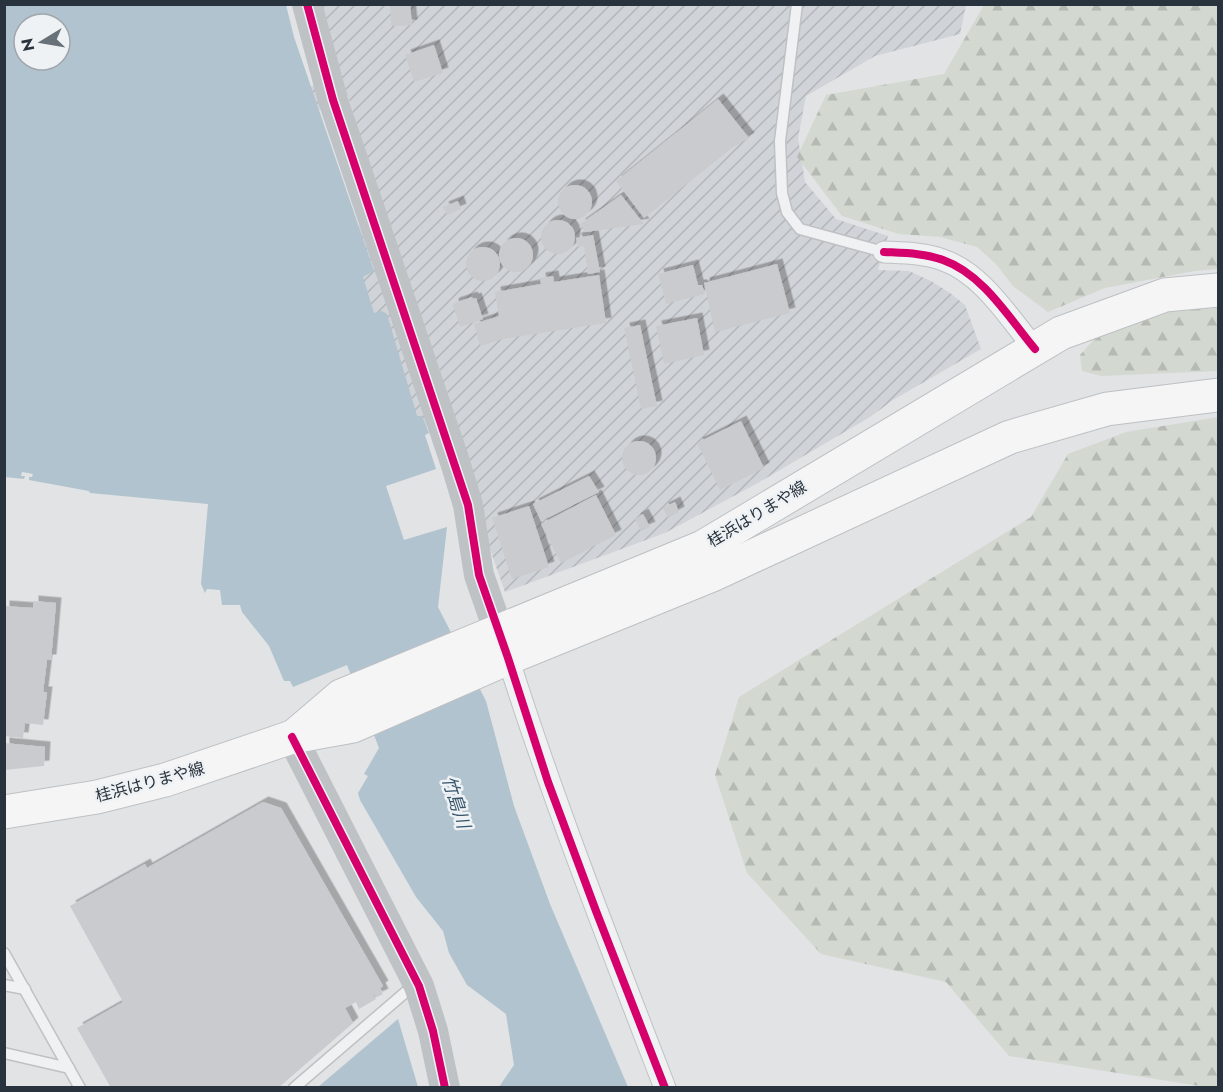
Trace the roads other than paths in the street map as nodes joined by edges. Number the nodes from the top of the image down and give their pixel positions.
1 (307, 4) edge
2 (797, 4) edge
3 (884, 252) joint
4 (1218, 290) edge
5 (1035, 349) junction
6 (1218, 395) edge
7 (490, 650) junction
8 (292, 737) junction
9 (4, 812) edge
10 (4, 953) edge
11 (417, 982) junction
12 (4, 985) edge
13 (25, 989) junction
14 (4, 1053) edge
15 (69, 1068) junction
16 (80, 1088) edge
17 (294, 1088) edge
18 (445, 1088) edge
19 (665, 1088) edge

1 - 7 street
2 - 3 lane
3 - 5 street
4 - 5 main road, 桂浜はりまや線
5 - 7 main road, 桂浜はりまや線
6 - 7 main road, 桂浜はりまや線
7 - 8 main road, 桂浜はりまや線
7 - 19 street
8 - 9 main road, 桂浜はりまや線
8 - 11 street
10 - 13 lane
11 - 17 lane
11 - 18 street
12 - 13 lane
13 - 15 lane
14 - 15 lane
15 - 16 lane

